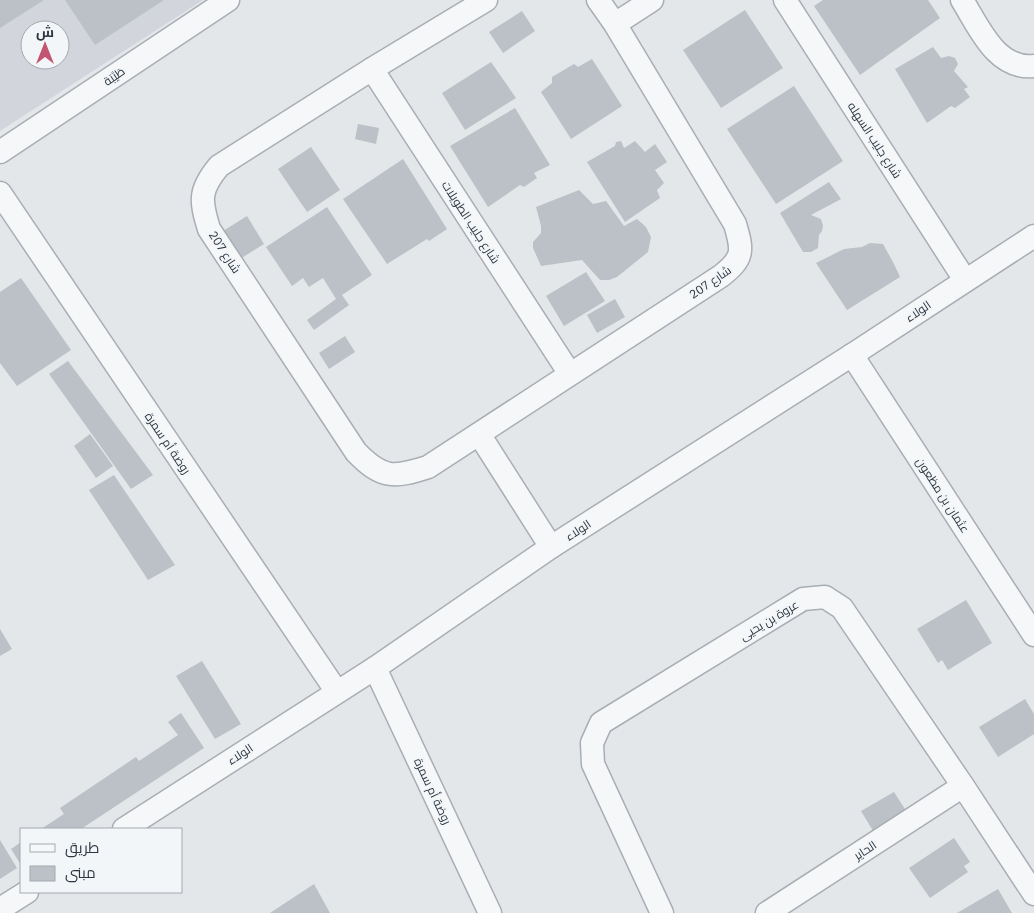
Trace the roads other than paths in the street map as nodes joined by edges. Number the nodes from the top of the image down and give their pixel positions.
1 (228, 0) edge
2 (486, 0) edge
3 (598, 0) edge
4 (652, 0) edge
5 (786, 0) edge
6 (962, 0) edge
7 (615, 24) junction
8 (1034, 66) edge
9 (372, 69) junction
10 (0, 152) edge
11 (0, 193) edge
12 (1034, 236) edge
13 (965, 280) junction
14 (852, 355) junction
15 (570, 374) junction
16 (479, 434) junction
17 (551, 548) junction
18 (1034, 635) edge
19 (375, 668) junction
20 (336, 692) junction
21 (963, 786) junction
22 (126, 828) edge
23 (1028, 872) edge
24 (25, 893) edge
25 (1034, 894) edge
26 (0, 909) edge
27 (490, 913) edge
28 (662, 913) edge
29 (767, 913) edge

1 - 10 street, طَيْبَة
2 - 9 street, شارع 207
3 - 7 street, شارع 207
4 - 7 street
5 - 13 street, شارع جليب السهله
6 - 8 street
7 - 15 street, شارع 207
9 - 15 street, شارع جليب الطويلات
9 - 16 street, شارع 207
11 - 20 street, روضة أم سمرة
12 - 13 street, الولاء
13 - 14 street, الولاء
14 - 17 street, الولاء
14 - 18 street, عثمان بن مظعون
15 - 16 street, شارع 207
16 - 17 street
17 - 19 street, الولاء
19 - 20 street, الولاء
19 - 27 street, روضة أم سمرة
20 - 22 street, الولاء
21 - 23 street, عروة بن يحيى
21 - 28 street, عروة بن يحيى
21 - 29 street, الحاير
23 - 25 street, عروة بن يحيى
24 - 26 street

